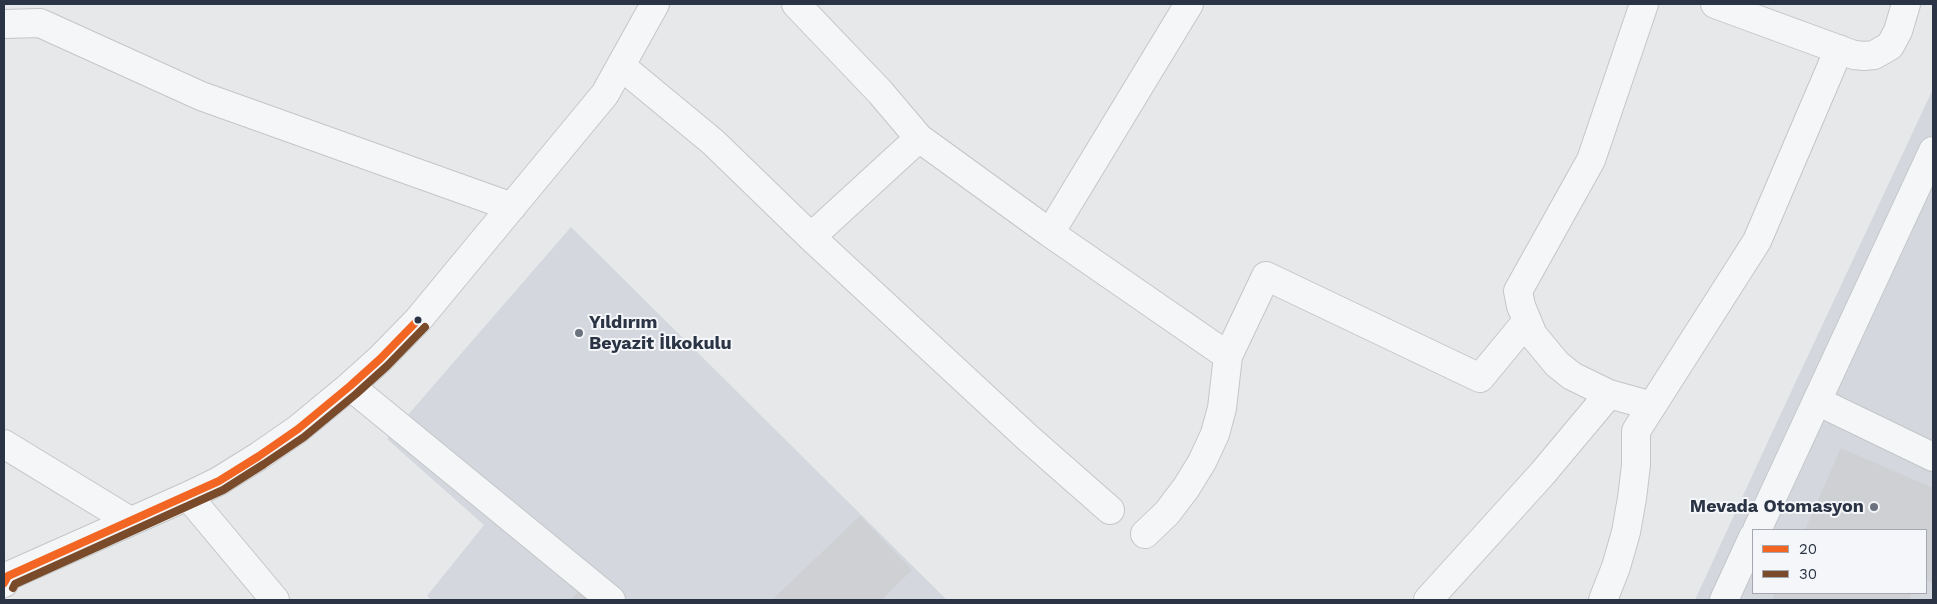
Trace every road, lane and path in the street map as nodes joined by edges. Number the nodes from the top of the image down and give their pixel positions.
1 (655, 4) edge
2 (796, 4) edge
3 (1189, 4) edge
4 (1644, 4) edge
5 (1715, 4) edge
6 (1906, 4) edge
7 (4, 24) edge
8 (1839, 50) junction
9 (621, 66) junction
10 (919, 138) junction
11 (1933, 152) edge
12 (512, 207) junction
13 (1050, 233) junction
14 (811, 237) junction
15 (1527, 321) junction
16 (1228, 356) junction
17 (350, 386) junction
18 (1609, 394) junction
19 (1817, 401) junction
20 (1652, 406) junction
21 (4, 444) edge
22 (1933, 457) edge
23 (188, 496) junction
24 (1110, 510) dead end
25 (130, 521) junction
26 (1757, 529) edge
27 (1145, 534) dead end
28 (1752, 539) edge
29 (4, 583) edge
30 (275, 600) edge
31 (611, 600) edge
32 (1428, 600) edge
33 (1603, 600) edge
34 (1724, 600) edge

1 - 9 street
2 - 10 street
3 - 13 street
4 - 15 street
5 - 8 street
6 - 8 street
7 - 12 street
8 - 20 street
9 - 12 street
9 - 14 street
10 - 13 street
10 - 14 street
11 - 19 street
12 - 17 street
13 - 16 street
14 - 24 street
15 - 16 street
15 - 18 street
16 - 27 street
17 - 23 street
17 - 31 street
18 - 20 street
18 - 32 street
19 - 22 street
19 - 26 street
20 - 33 street
21 - 25 street
23 - 25 street
23 - 30 street
25 - 29 street
28 - 34 street

